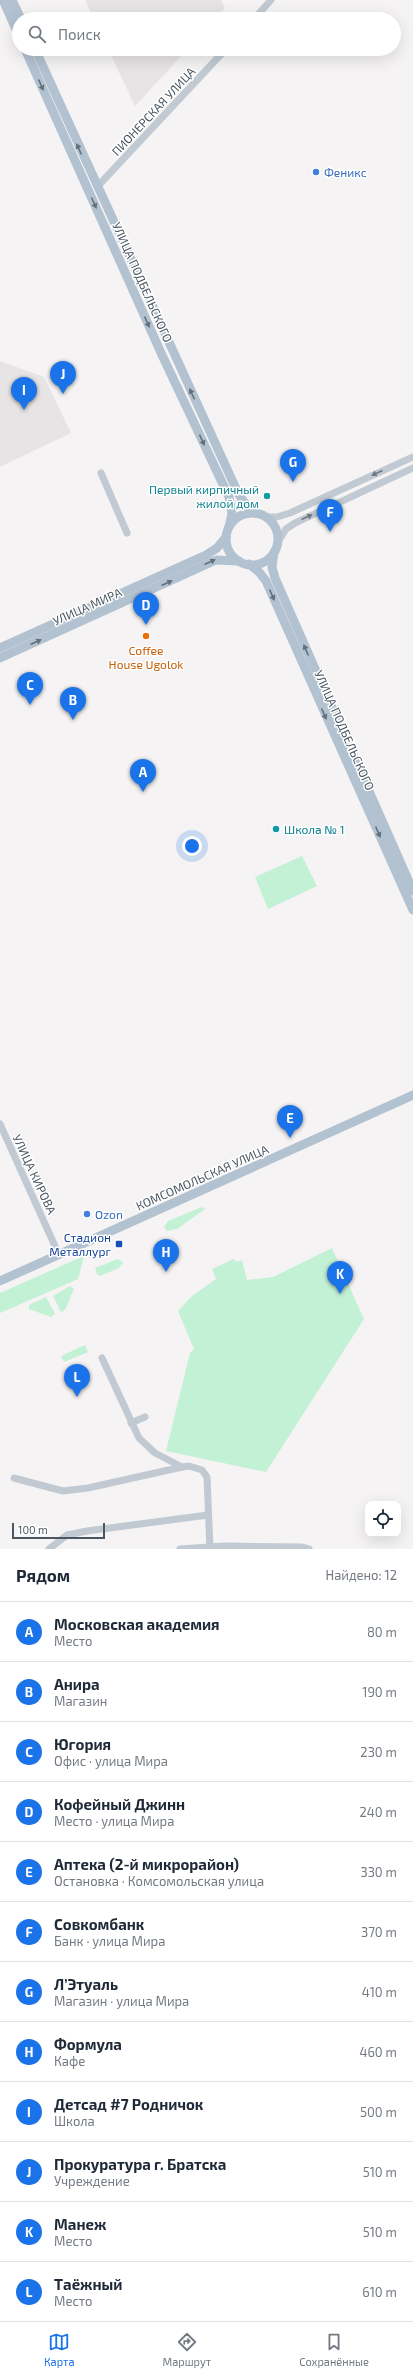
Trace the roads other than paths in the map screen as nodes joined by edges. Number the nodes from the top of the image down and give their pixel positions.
1 (3, 0) edge
2 (12, 0) edge
3 (271, 0) edge
4 (18, 12) edge
5 (260, 12) edge
6 (12, 20) edge
7 (28, 56) edge
8 (38, 56) edge
9 (219, 56) edge
10 (96, 187) junction
11 (117, 243) junction
12 (413, 457) edge
13 (413, 468) edge
14 (101, 473) dead end
15 (256, 513) junction
16 (266, 517) junction
17 (229, 526) junction
18 (127, 533) dead end
19 (226, 537) junction
20 (278, 542) junction
21 (274, 552) junction
22 (239, 561) junction
23 (249, 564) junction
24 (182, 571) junction
25 (0, 648) edge
26 (0, 658) edge
27 (413, 890) edge
28 (413, 910) edge
29 (413, 1095) edge
30 (0, 1124) edge
31 (59, 1255) junction
32 (0, 1281) edge
33 (102, 1358) dead end
34 (145, 1417) dead end
35 (131, 1423) junction
36 (182, 1467) junction
37 (14, 1478) dead end
38 (208, 1515) junction
39 (210, 1548) edge
40 (49, 1549) edge
41 (180, 1549) edge
42 (309, 1549) edge

1 - 6 main road
2 - 4 main road
3 - 5 street
7 -> 11 main road, УЛИЦА ПОДБЕЛЬСКОГО
10 -> 8 main road, УЛИЦА ПОДБЕЛЬСКОГО
9 - 10 street, ПИОНЕРСКАЯ УЛИЦА
10 - 11 main road, УЛИЦА ПОДБЕЛЬСКОГО
15 -> 11 main road, УЛИЦА ПОДБЕЛЬСКОГО
11 -> 17 main road, УЛИЦА ПОДБЕЛЬСКОГО
12 -> 16 street
20 -> 13 street
14 - 18 street
15 - 16 main road
15 - 17 main road
16 - 20 main road
17 - 19 main road
19 - 22 main road
19 - 24 main road
20 - 21 main road
21 - 23 main road
27 -> 21 main road, УЛИЦА ПОДБЕЛЬСКОГО
22 - 23 main road
24 -> 22 main road
23 -> 28 main road, УЛИЦА ПОДБЕЛЬСКОГО
24 - 25 main road, УЛИЦА МИРА
26 -> 24 main road, УЛИЦА МИРА
29 - 31 main road, КОМСОМОЛЬСКАЯ УЛИЦА
30 - 31 street, УЛИЦА КИРОВА
31 - 32 main road, КОМСОМОЛЬСКАЯ УЛИЦА
33 - 35 street
34 - 35 street
35 - 36 street
36 - 37 street
36 - 38 street
38 - 39 street
38 - 40 street
39 - 41 street
39 - 42 street

